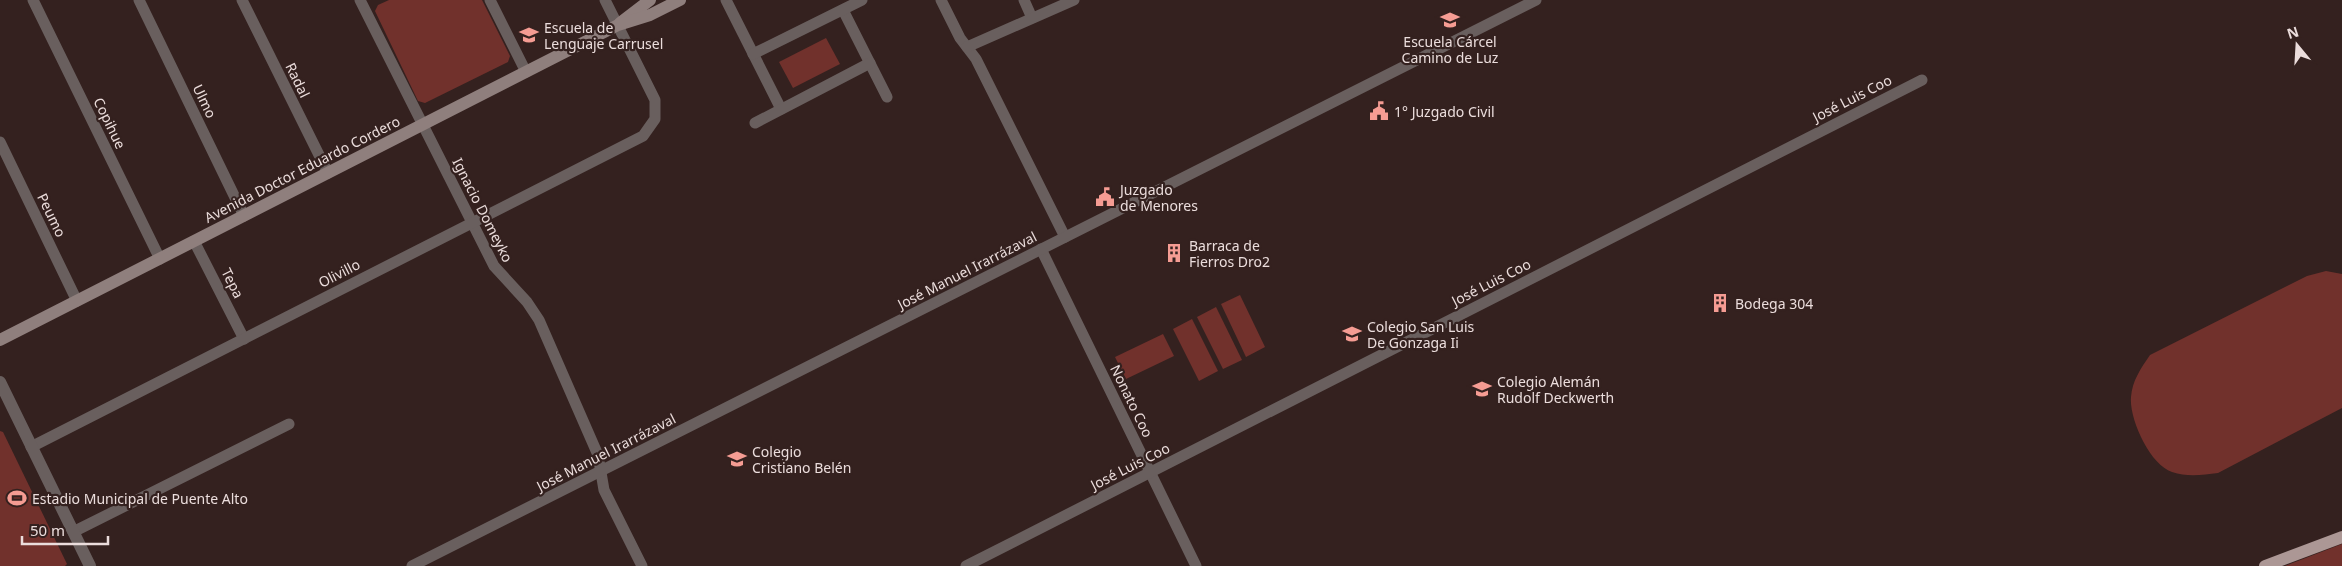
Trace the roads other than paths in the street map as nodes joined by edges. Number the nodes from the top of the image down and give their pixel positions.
1 (33, 0) edge
2 (139, 0) edge
3 (242, 0) edge
4 (373, 0) edge
5 (490, 0) edge
6 (605, 0) edge
7 (650, 0) edge
8 (680, 0) edge
9 (726, 0) edge
10 (862, 0) edge
11 (941, 0) edge
12 (1024, 0) edge
13 (1074, 0) edge
14 (1536, 0) edge
15 (361, 3) edge
16 (843, 10) junction
17 (1032, 18) junction
18 (618, 25) junction
19 (967, 46) junction
20 (753, 54) junction
21 (870, 63) junction
22 (526, 72) junction
23 (1922, 80) dead end
24 (887, 97) dead end
25 (781, 109) junction
26 (755, 123) dead end
27 (422, 125) junction
28 (0, 142) edge
29 (328, 173) junction
30 (244, 216) junction
31 (472, 223) junction
32 (1065, 237) junction
33 (194, 241) junction
34 (1041, 249) junction
35 (160, 259) junction
36 (77, 301) junction
37 (244, 339) junction
38 (0, 340) edge
39 (0, 382) edge
40 (289, 424) dead end
41 (32, 447) junction
42 (600, 472) junction
43 (1150, 472) junction
44 (73, 532) junction
45 (2342, 537) edge
46 (90, 566) edge
47 (412, 566) edge
48 (642, 566) edge
49 (966, 566) edge
50 (1196, 566) edge
51 (2265, 566) edge

1 - 35 street, Copihue
2 - 30 street, Ulmo
3 - 29 street, Radal
4 - 15 street
5 - 22 street
6 - 18 street
7 - 18 main road, Avenida Doctor Eduardo Cordero
8 - 18 main road, Avenida Doctor Eduardo Cordero
9 - 20 street
10 - 16 street
11 - 19 street
12 - 17 street
13 - 17 street
14 - 32 street, José Manuel Irarrázaval
15 - 27 street, Ignacio Domeyko
16 - 20 street
16 - 21 street
17 - 19 street
18 - 22 main road, Avenida Doctor Eduardo Cordero
18 - 31 street, Olivillo
19 - 32 street
20 - 25 street
21 - 24 street
21 - 25 street
22 - 27 main road, Avenida Doctor Eduardo Cordero
23 - 43 street, José Luis Coo
25 - 26 street
27 - 29 main road, Avenida Doctor Eduardo Cordero
27 - 31 street, Ignacio Domeyko
28 - 36 street, Peumo
29 - 30 main road, Avenida Doctor Eduardo Cordero
30 - 33 main road, Avenida Doctor Eduardo Cordero
31 - 37 street, Olivillo
31 - 42 street, Ignacio Domeyko
32 - 34 street, José Manuel Irarrázaval
33 - 35 main road, Avenida Doctor Eduardo Cordero
33 - 37 street, Tepa
34 - 42 street, José Manuel Irarrázaval
34 - 43 street, Nonato Coo
35 - 36 main road, Avenida Doctor Eduardo Cordero
36 - 38 main road, Avenida Doctor Eduardo Cordero
37 - 41 street, Olivillo
39 - 41 street
40 - 44 street
41 - 44 street
42 - 47 street, José Manuel Irarrázaval
42 - 48 street, Ignacio Domeyko
43 - 49 street, José Luis Coo
43 - 50 street, Nonato Coo
44 - 46 street
45 - 51 main road

